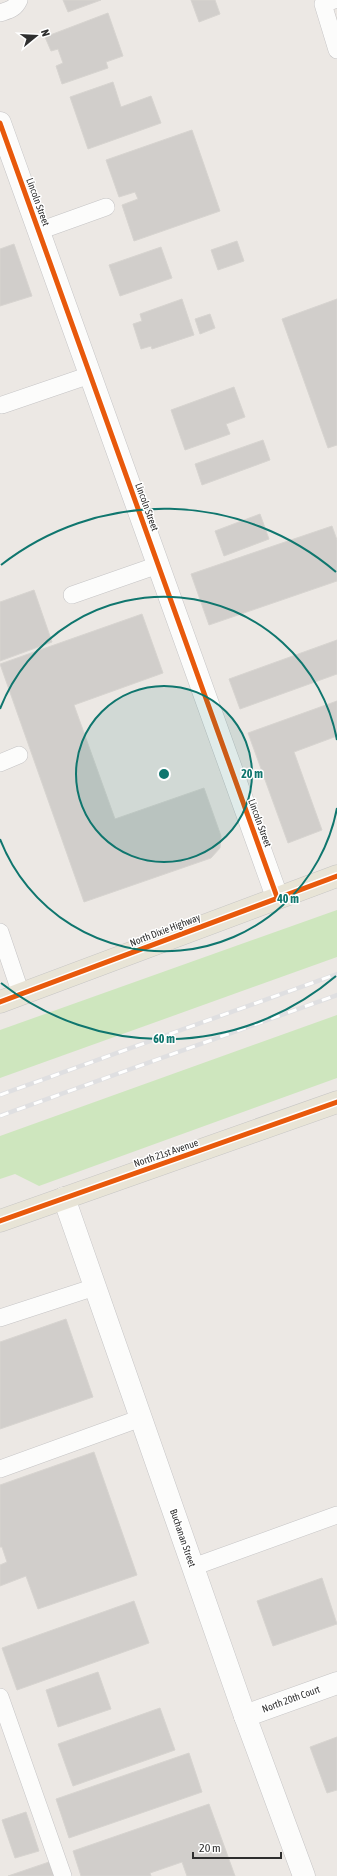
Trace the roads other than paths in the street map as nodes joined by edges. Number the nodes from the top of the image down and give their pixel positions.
1 (19, 0) edge
2 (334, 0) edge
3 (0, 13) edge
4 (337, 50) edge
5 (0, 123) edge
6 (106, 207) dead end
7 (39, 231) junction
8 (90, 375) junction
9 (2, 405) dead end
10 (158, 565) junction
11 (72, 595) dead end
12 (18, 755) dead end
13 (0, 763) edge
14 (337, 876) edge
15 (277, 897) junction
16 (0, 932) edge
17 (21, 994) junction
18 (0, 1002) edge
19 (337, 1102) edge
20 (64, 1198) junction
21 (0, 1221) edge
22 (95, 1287) junction
23 (0, 1318) edge
24 (141, 1418) junction
25 (0, 1469) edge
26 (337, 1514) edge
27 (193, 1567) junction
28 (337, 1683) edge
29 (0, 1697) edge
30 (245, 1716) junction
31 (64, 1876) edge
32 (304, 1876) edge

1 - 3 lane
2 - 4 lane
5 - 7 street, Lincoln Street
6 - 7 lane
7 - 8 street, Lincoln Street
8 - 9 lane
8 - 10 street, Lincoln Street
10 - 11 lane
10 - 15 street, Lincoln Street
12 - 13 lane
14 - 15 main road, North Dixie Highway
15 - 17 main road, North Dixie Highway
16 - 17 lane
17 - 18 main road, North Dixie Highway
19 - 20 main road, North 21st Avenue
20 - 21 main road, North 21st Avenue
20 - 22 street, Buchanan Street
22 - 23 lane
22 - 24 street, Buchanan Street
24 - 25 lane
24 - 27 street, Buchanan Street
26 - 27 lane
27 - 30 street, Buchanan Street
28 - 30 street, North 20th Court
29 - 31 lane
30 - 32 street, Buchanan Street

